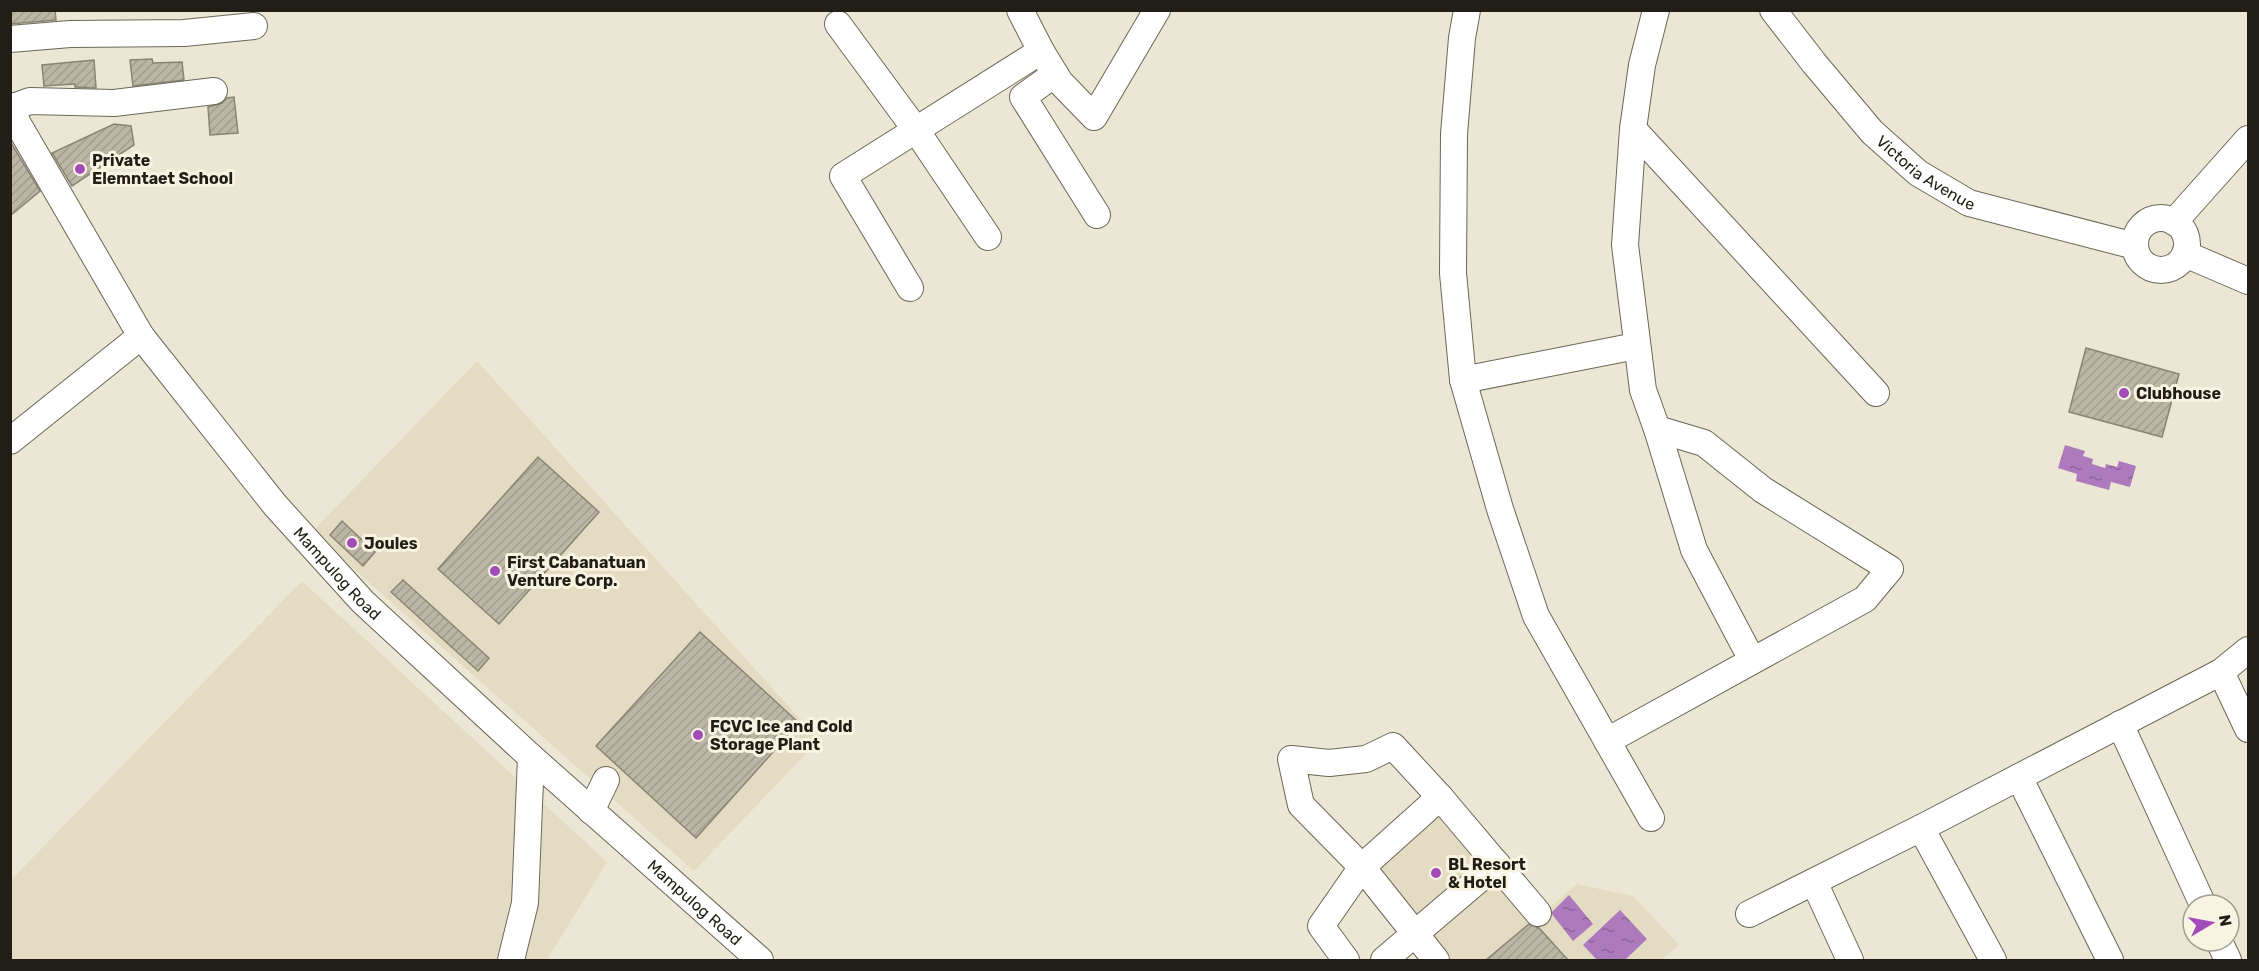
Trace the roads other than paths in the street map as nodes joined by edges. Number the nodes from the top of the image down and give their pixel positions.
1 (1020, 10) edge
2 (1157, 10) edge
3 (1467, 10) edge
4 (1656, 10) edge
5 (1773, 10) edge
6 (838, 24) dead end
7 (254, 26) dead end
8 (10, 39) edge
9 (1041, 51) junction
10 (1055, 74) junction
11 (214, 91) dead end
12 (13, 117) edge
13 (1633, 129) junction
14 (916, 130) junction
15 (2248, 139) edge
16 (1097, 215) dead end
17 (2174, 222) junction
18 (988, 237) dead end
19 (2135, 246) junction
20 (2185, 254) junction
21 (2248, 281) edge
22 (910, 288) dead end
23 (141, 336) junction
24 (1636, 346) junction
25 (1464, 380) junction
26 (1876, 393) dead end
27 (1657, 429) junction
28 (10, 441) edge
29 (2248, 650) edge
30 (1752, 660) junction
31 (2221, 672) junction
32 (2120, 724) junction
33 (2248, 729) edge
34 (1607, 741) junction
35 (531, 757) junction
36 (2019, 777) junction
37 (606, 780) dead end
38 (1440, 797) junction
39 (591, 811) junction
40 (1651, 818) dead end
41 (1921, 828) junction
42 (1497, 864) junction
43 (1362, 867) junction
44 (1814, 882) junction
45 (2197, 893) edge
46 (1538, 913) dead end
47 (1749, 914) dead end
48 (1414, 934) junction
49 (511, 960) edge
50 (760, 960) edge
51 (1346, 960) edge
52 (1384, 960) edge
53 (1436, 960) edge
54 (1850, 960) edge
55 (1993, 960) edge
56 (2110, 960) edge

1 - 9 street
2 - 10 street
3 - 25 street
4 - 13 street
5 - 19 street, Victoria Avenue
6 - 14 street
7 - 8 street
9 - 10 street
9 - 14 street
10 - 16 street
11 - 12 street
12 - 23 street, Mampulog Road
13 - 24 street
13 - 26 street
14 - 18 street
14 - 22 street
15 - 17 street
17 - 19 street
17 - 20 street
19 - 20 street
20 - 21 street
23 - 28 street
23 - 35 street, Mampulog Road
24 - 25 street
24 - 27 street
25 - 34 street
27 - 30 street
27 - 30 street
29 - 31 street
30 - 34 street
31 - 32 street
31 - 33 street
32 - 36 street
32 - 45 street
34 - 40 street
35 - 39 street, Mampulog Road
35 - 49 street
36 - 41 street
36 - 56 street
37 - 39 street
38 - 42 street
38 - 43 street
38 - 43 street
39 - 50 street, Mampulog Road
41 - 44 street
41 - 55 street
42 - 46 street
42 - 48 street
43 - 48 street
43 - 51 street
44 - 47 street
44 - 54 street
48 - 52 street
48 - 53 street

